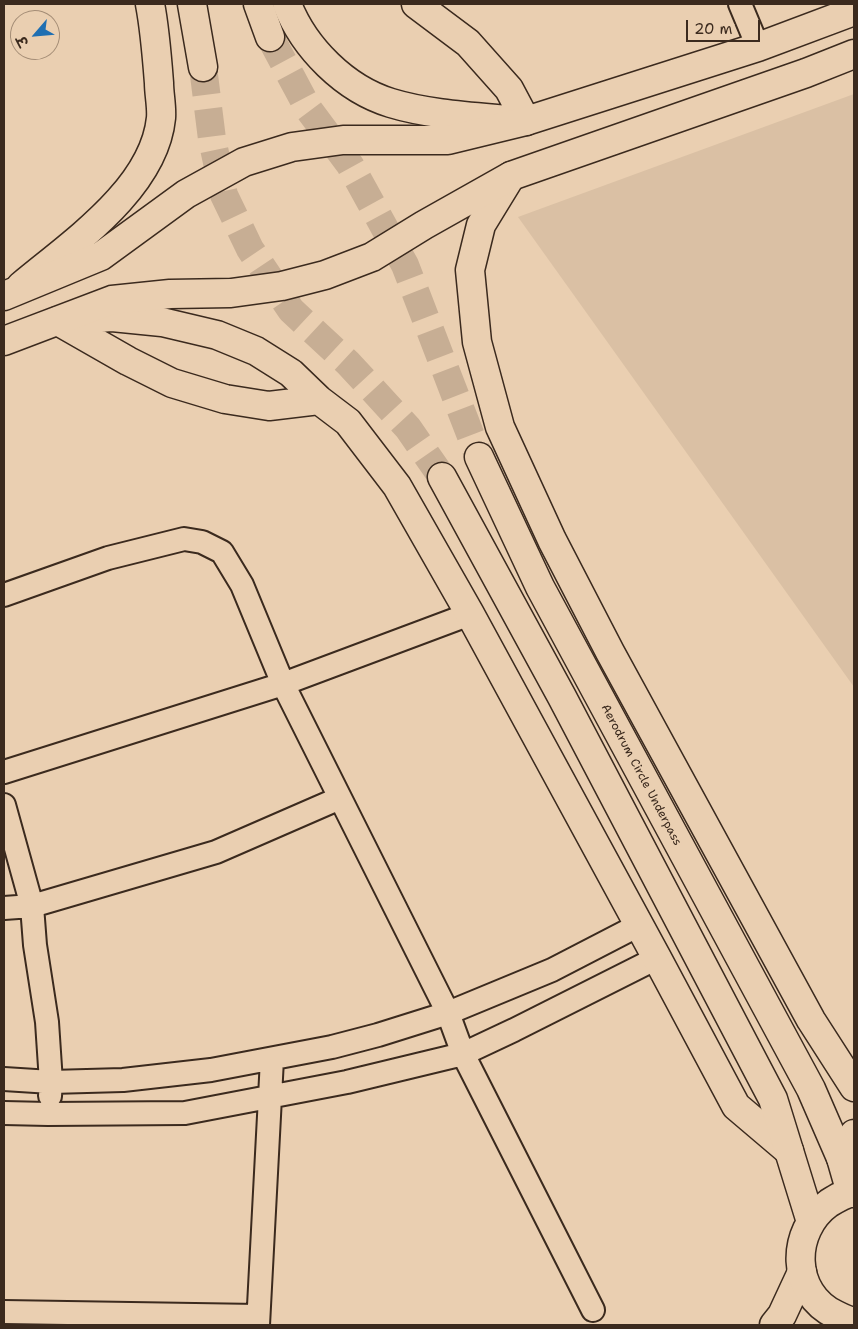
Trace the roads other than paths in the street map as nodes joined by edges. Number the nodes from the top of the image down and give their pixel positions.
1 (150, 4) edge
2 (192, 4) edge
3 (258, 4) edge
4 (287, 4) edge
5 (416, 4) edge
6 (740, 4) edge
7 (854, 11) edge
8 (270, 37) tunnel mouth
9 (758, 47) junction
10 (854, 54) edge
11 (203, 67) tunnel mouth
12 (526, 121) junction
13 (511, 176) junction
14 (9, 294) edge
15 (58, 321) junction
16 (4, 341) edge
17 (319, 400) junction
18 (479, 457) tunnel mouth
19 (442, 477) tunnel mouth
20 (4, 595) edge
21 (470, 614) junction
22 (283, 684) junction
23 (4, 772) edge
24 (340, 798) junction
25 (4, 805) edge
26 (32, 906) junction
27 (4, 908) edge
28 (638, 925) junction
29 (657, 958) junction
30 (448, 1013) junction
31 (463, 1054) junction
32 (272, 1059) junction
33 (4, 1079) edge
34 (51, 1082) junction
35 (854, 1087) edge
36 (270, 1097) junction
37 (4, 1113) edge
38 (48, 1114) junction
39 (854, 1134) edge
40 (789, 1151) junction
41 (841, 1158) junction
42 (852, 1193) edge
43 (810, 1222) junction
44 (802, 1272) junction
45 (593, 1310) dead end
46 (4, 1312) edge
47 (258, 1321) edge
48 (851, 1323) edge
49 (774, 1325) edge

1 - 14 main road
2 - 11 main road
3 - 8 main road
4 - 12 main road
5 - 12 main road
6 - 9 street
7 - 9 main road
9 - 12 main road
10 - 13 main road
12 - 14 main road
13 - 15 main road
13 - 35 main road
15 - 16 main road
15 - 17 main road
15 - 17 main road
17 - 21 main road
18 - 41 main road, Aerodrum Circle Underpass
19 - 40 main road
20 - 22 street
21 - 22 street
21 - 28 main road
22 - 23 street
22 - 24 street
24 - 26 street
24 - 30 street
25 - 26 street
26 - 27 street
26 - 34 street
28 - 29 main road
28 - 30 street
29 - 31 street
29 - 40 main road
30 - 31 street
30 - 32 street
31 - 36 street
31 - 45 street
32 - 34 street
32 - 36 street
33 - 34 street
34 - 38 street
36 - 38 street
36 - 47 street
37 - 38 street
39 - 41 main road
40 - 43 main road
41 - 42 main road, Aerodrum Circle Underpass
42 - 43 main road
43 - 44 main road
44 - 48 main road
44 - 49 main road
46 - 47 street

